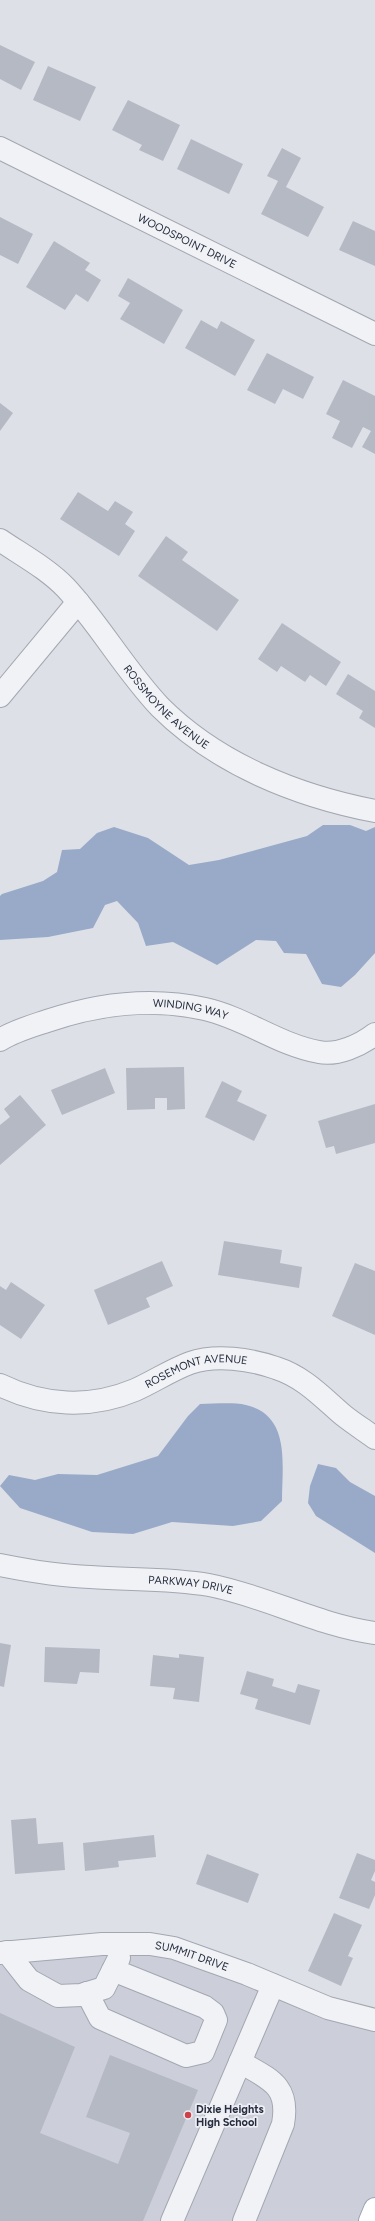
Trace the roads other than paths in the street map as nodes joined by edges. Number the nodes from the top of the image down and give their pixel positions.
1 (0, 148) edge
2 (375, 334) edge
3 (0, 540) edge
4 (78, 602) junction
5 (0, 696) edge
6 (375, 811) edge
7 (375, 1034) edge
8 (0, 1040) edge
9 (0, 1385) edge
10 (375, 1438) edge
11 (0, 1565) edge
12 (375, 1633) edge
13 (127, 1944) junction
14 (4, 1952) edge
15 (113, 1970) junction
16 (273, 1985) junction
17 (87, 1993) junction
18 (375, 2020) edge
19 (240, 2062) junction
20 (375, 2209) edge
21 (172, 2221) edge
22 (244, 2221) edge
23 (370, 2221) edge

1 - 2 street, WOODSPOINT DRIVE
3 - 4 street, ROSSMOYNE AVENUE
4 - 5 street
4 - 6 street, ROSSMOYNE AVENUE
7 - 8 street, WINDING WAY
9 - 10 street, ROSEMONT AVENUE
11 - 12 street, PARKWAY DRIVE
13 - 14 street, SUMMIT DRIVE
13 - 15 street
13 - 16 street, SUMMIT DRIVE
14 - 17 street
15 - 17 street
15 - 17 street
16 - 18 street, SUMMIT DRIVE
16 - 19 street
19 - 21 street
19 - 22 street
20 - 23 main road

